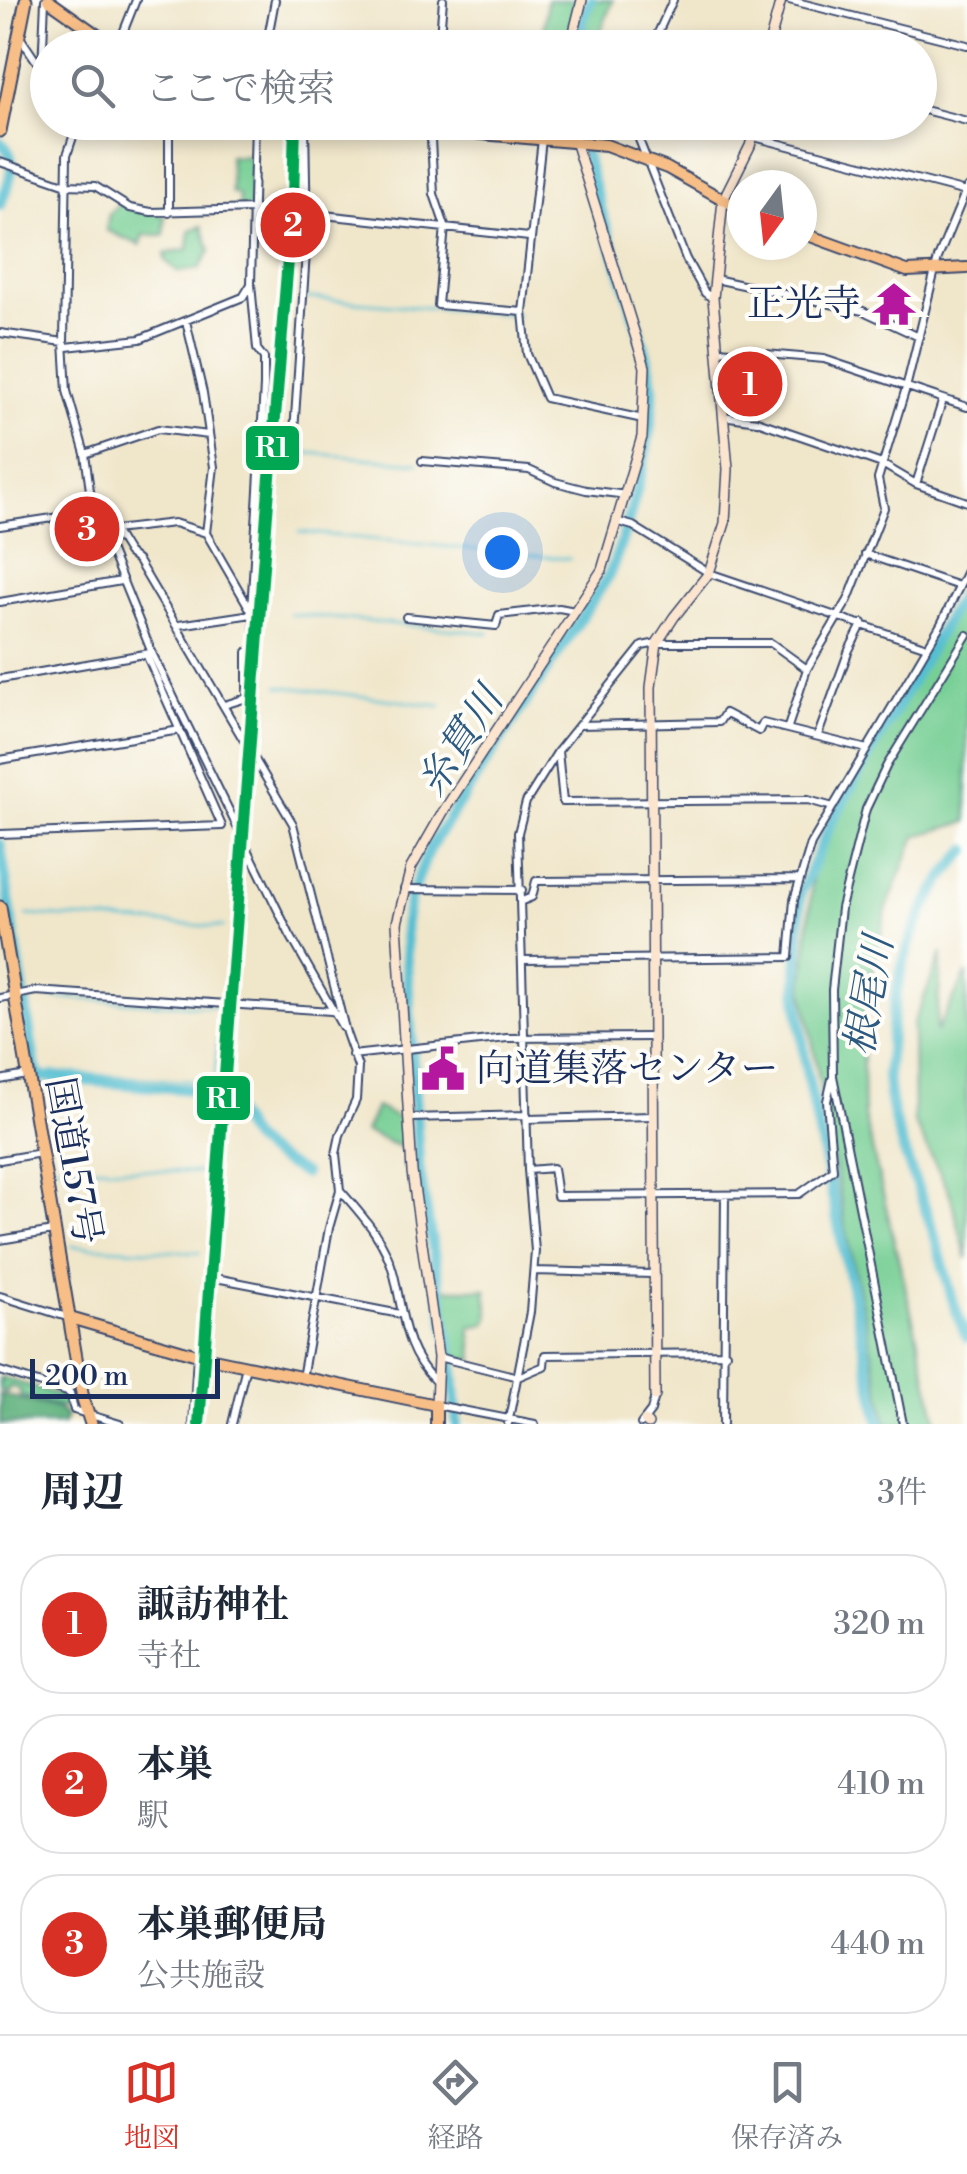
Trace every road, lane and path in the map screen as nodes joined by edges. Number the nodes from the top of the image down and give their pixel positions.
1 (26, 0) edge
2 (47, 0) edge
3 (136, 0) edge
4 (275, 0) edge
5 (443, 0) edge
6 (582, 0) edge
7 (673, 0) edge
8 (781, 1) edge
9 (46, 30) edge
10 (91, 30) edge
11 (124, 30) edge
12 (269, 30) edge
13 (440, 30) edge
14 (574, 30) edge
15 (659, 30) edge
16 (773, 30) edge
17 (903, 30) edge
18 (967, 35) edge
19 (19, 36) junction
20 (937, 38) edge
21 (966, 45) edge
22 (30, 50) edge
23 (937, 113) edge
24 (967, 121) edge
25 (0, 131) edge
26 (72, 140) edge
27 (168, 140) edge
28 (254, 140) edge
29 (305, 140) edge
30 (431, 140) edge
31 (542, 140) joint
32 (640, 140) edge
33 (753, 140) edge
34 (766, 140) edge
35 (573, 141) junction
36 (649, 160) junction
37 (4, 164) edge
38 (68, 185) junction
39 (966, 191) edge
40 (723, 200) junction
41 (727, 202) edge
42 (254, 209) junction
43 (169, 213) junction
44 (305, 213) junction
45 (445, 226) junction
46 (529, 236) junction
47 (817, 239) edge
48 (967, 268) edge
49 (935, 271) junction
50 (716, 279) junction
51 (251, 284) junction
52 (713, 298) junction
53 (523, 312) junction
54 (186, 321) junction
55 (0, 333) edge
56 (919, 337) junction
57 (64, 342) junction
58 (718, 350) junction
59 (906, 388) junction
60 (943, 399) junction
61 (967, 407) edge
62 (723, 416) junction
63 (644, 420) junction
64 (209, 435) junction
65 (293, 448) dead end
66 (85, 454) junction
67 (422, 461) dead end
68 (882, 464) junction
69 (916, 484) junction
70 (627, 495) junction
71 (967, 502) edge
72 (100, 518) junction
73 (624, 523) junction
74 (0, 526) edge
75 (114, 530) junction
76 (206, 532) junction
77 (865, 554) junction
78 (967, 571) edge
79 (709, 573) junction
80 (121, 581) junction
81 (959, 586) junction
82 (0, 602) edge
83 (576, 612) junction
84 (251, 613) junction
85 (840, 616) junction
86 (406, 617) dead end
87 (864, 623) junction
88 (178, 625) junction
89 (967, 634) edge
90 (657, 643) junction
91 (927, 648) junction
92 (149, 653) junction
93 (807, 669) junction
94 (0, 680) edge
95 (224, 704) junction
96 (650, 722) junction
97 (578, 725) junction
98 (788, 727) junction
99 (180, 730) junction
100 (818, 735) junction
101 (867, 750) junction
102 (558, 751) junction
103 (0, 760) edge
104 (651, 801) junction
105 (833, 806) junction
106 (0, 834) edge
107 (652, 880) junction
108 (798, 880) junction
109 (410, 889) junction
110 (522, 890) junction
111 (522, 900) junction
112 (0, 908) edge
113 (1, 915) edge
114 (652, 958) junction
115 (522, 960) junction
116 (17, 995) junction
117 (0, 998) edge
118 (333, 1011) junction
119 (346, 1034) junction
120 (653, 1037) junction
121 (523, 1038) junction
122 (410, 1050) junction
123 (352, 1055) junction
124 (27, 1075) junction
125 (833, 1076) junction
126 (0, 1080) edge
127 (654, 1116) junction
128 (414, 1117) junction
129 (527, 1117) junction
130 (40, 1153) junction
131 (0, 1160) edge
132 (528, 1170) junction
133 (340, 1190) junction
134 (726, 1195) junction
135 (654, 1196) junction
136 (54, 1231) junction
137 (0, 1240) edge
138 (534, 1271) junction
139 (653, 1274) junction
140 (221, 1279) dead end
141 (0, 1296) edge
142 (317, 1299) junction
143 (400, 1314) junction
144 (70, 1318) junction
145 (726, 1353) junction
146 (655, 1354) junction
147 (197, 1355) junction
148 (442, 1357) junction
149 (246, 1366) junction
150 (0, 1371) edge
151 (518, 1376) junction
152 (302, 1378) junction
153 (436, 1382) junction
154 (655, 1396) joint
155 (436, 1405) junction
156 (90, 1419) edge
157 (508, 1422) edge
158 (645, 1423) edge
159 (120, 1424) edge
160 (193, 1424) edge
161 (232, 1424) edge
162 (436, 1424) edge
163 (535, 1424) edge
164 (723, 1424) edge
165 (902, 1424) edge

1 - 19 highway
2 - 9 street
2 - 10 main road
3 - 11 street
4 - 12 street
5 - 13 street
6 - 14 street
7 - 15 street
8 - 16 street
8 - 17 street
18 - 21 street
19 - 22 street
19 - 25 highway
20 - 21 street
23 - 24 street
26 - 38 street
27 - 43 street
28 - 42 street
29 - 44 street
30 - 45 street
31 - 35 main road
31 - 46 street
32 - 36 street
33 - 40 street
34 - 39 street
35 - 36 main road
35 - 63 street
36 - 40 main road
36 - 52 street
37 - 38 street
38 - 43 street
38 - 57 street
39 - 49 street
40 - 41 main road
40 - 50 street
42 - 43 street
42 - 51 street
44 - 45 street
44 - 65 street
45 - 46 street
45 - 53 street
46 - 53 street
47 - 49 main road
48 - 49 main road
49 - 56 street
50 - 52 street
50 - 56 street
51 - 54 street
51 - 84 street
52 - 58 street
53 - 63 street
54 - 57 street
54 - 64 street
55 - 57 street
56 - 59 street
57 - 66 street
58 - 59 street
58 - 62 street
59 - 60 street
59 - 68 street
60 - 61 street
60 - 69 street
62 - 68 street
62 - 79 street
63 - 70 street
64 - 66 street
64 - 76 street
66 - 72 street
67 - 70 street
68 - 69 street
68 - 77 street
69 - 71 street
70 - 73 street
72 - 74 street
72 - 75 street
72 - 80 street
73 - 79 street
73 - 83 street
75 - 76 street
75 - 88 street
76 - 84 street
77 - 81 street
77 - 85 street
78 - 81 street
79 - 85 street
79 - 90 street
80 - 82 street
80 - 92 street
81 - 91 street
83 - 86 street
83 - 109 street
84 - 88 street
84 - 95 street
85 - 87 street
85 - 93 street
87 - 91 street
87 - 100 street
88 - 95 street
89 - 125 street
90 - 93 street
90 - 96 street
90 - 97 street
91 - 101 street
92 - 94 street
92 - 99 street
92 - 118 street
93 - 98 street
95 - 119 street
96 - 97 street
96 - 98 street
96 - 104 street
97 - 102 street
98 - 100 street
99 - 103 street
99 - 106 street
100 - 101 street
101 - 105 street
102 - 104 street
102 - 110 street
104 - 105 street
104 - 107 street
105 - 108 street
107 - 108 street
107 - 111 street
107 - 114 street
108 - 114 street
109 - 110 street
109 - 122 street
110 - 111 street
111 - 115 street
112 - 113 highway, 国道157号
113 - 116 highway, 国道157号
114 - 115 street
114 - 120 street
115 - 121 street
116 - 117 street
116 - 118 street
116 - 124 highway, 国道157号
118 - 119 street
119 - 123 street
120 - 121 street
120 - 127 street
121 - 122 street
121 - 129 street
122 - 123 street
122 - 128 street
123 - 133 street
124 - 126 street
124 - 130 highway, 国道157号
125 - 134 street
125 - 165 street
127 - 129 street
127 - 135 street
128 - 129 street
128 - 148 street
129 - 132 street
130 - 131 street
130 - 136 highway, 国道157号
132 - 135 street
132 - 138 street
133 - 142 street
133 - 143 street
134 - 135 street
134 - 145 street
135 - 139 street
136 - 137 street
136 - 144 highway, 国道157号
138 - 139 street
138 - 151 street
139 - 146 street
140 - 142 street
141 - 144 street
142 - 143 street
142 - 152 street
143 - 153 street
144 - 147 main road
144 - 156 highway, 国道157号
145 - 146 street
145 - 164 street
146 - 151 street
146 - 154 street
147 - 149 main road
147 - 160 street
148 - 151 street
148 - 153 street
149 - 152 main road
149 - 161 street
150 - 156 street
151 - 157 street
152 - 155 main road
153 - 155 street
154 - 158 street
155 - 157 street
155 - 162 main road
156 - 159 street
157 - 163 street

